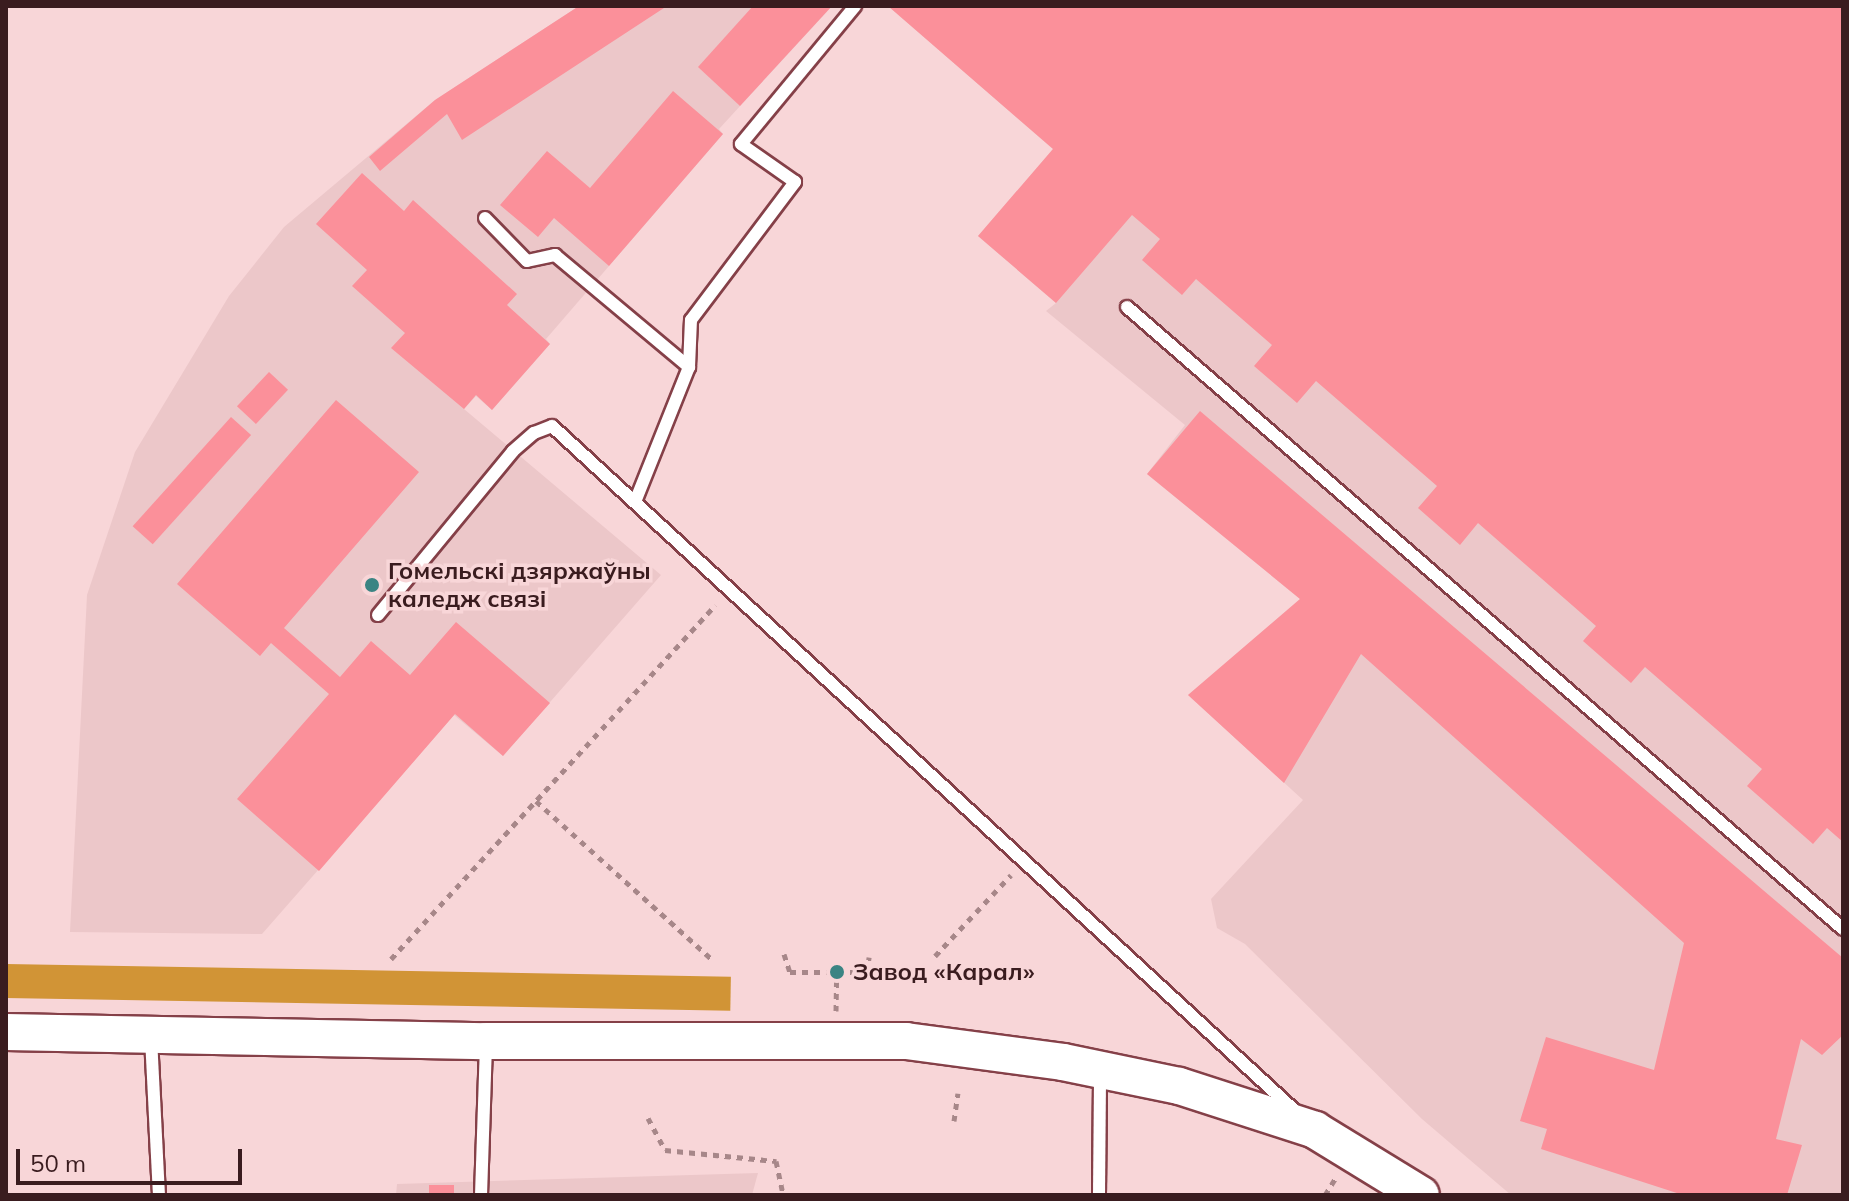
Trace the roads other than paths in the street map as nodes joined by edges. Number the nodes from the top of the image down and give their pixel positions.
1 (855, 6) edge
2 (485, 218) dead end
3 (1127, 307) dead end
4 (689, 367) junction
5 (635, 502) junction
6 (378, 615) dead end
7 (1843, 929) edge
8 (6, 1032) edge
9 (151, 1035) junction
10 (486, 1041) junction
11 (1100, 1070) junction
12 (1315, 1130) junction
13 (159, 1195) edge
14 (481, 1195) edge
15 (1099, 1195) edge
16 (1421, 1195) edge

1 - 4 lane
2 - 4 lane
3 - 7 lane
4 - 5 lane
5 - 6 lane
5 - 12 lane
8 - 9 main road
9 - 10 main road
9 - 13 lane
10 - 11 main road
10 - 14 lane
11 - 12 main road
11 - 15 lane
12 - 16 main road

